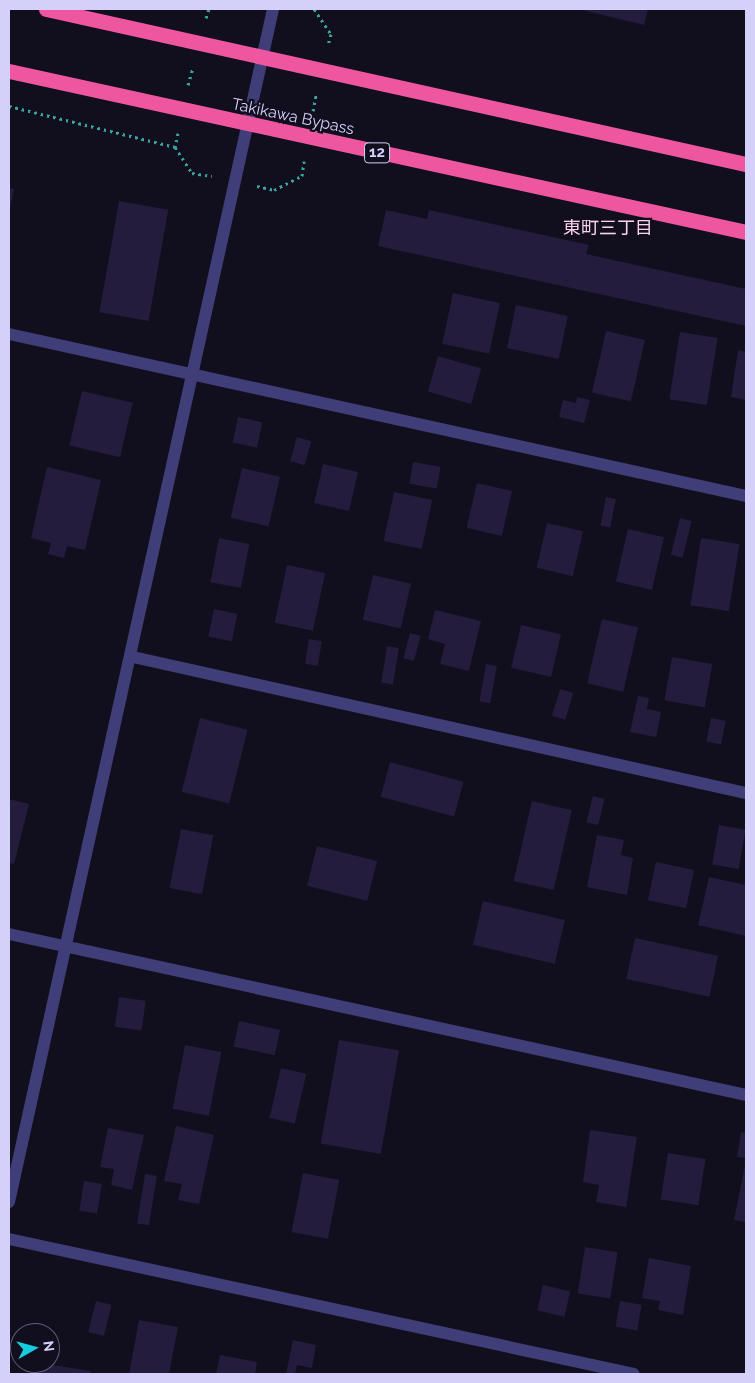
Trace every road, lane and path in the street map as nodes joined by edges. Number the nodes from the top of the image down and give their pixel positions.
1 (46, 9) edge
2 (272, 9) edge
3 (90, 13) edge
4 (263, 55) junction
5 (9, 71) edge
6 (9, 106) edge
7 (244, 125) junction
8 (174, 147) dead end
9 (746, 164) edge
10 (746, 232) edge
11 (9, 334) edge
12 (192, 374) junction
13 (746, 496) edge
14 (132, 657) junction
15 (746, 793) edge
16 (9, 934) edge
17 (65, 947) junction
18 (746, 1095) edge
19 (9, 1202) edge
20 (9, 1239) edge
21 (634, 1374) edge

1 - 3 highway
2 - 4 street
3 - 4 highway
4 - 7 street
4 - 9 highway
5 - 7 highway, Takikawa Bypass / 12
6 - 8 path
7 - 10 highway, Takikawa Bypass / 12
7 - 12 street
11 - 12 street
12 - 13 street
12 - 14 street
14 - 15 street
14 - 17 street
16 - 17 street
17 - 18 street
17 - 19 street
20 - 21 street

